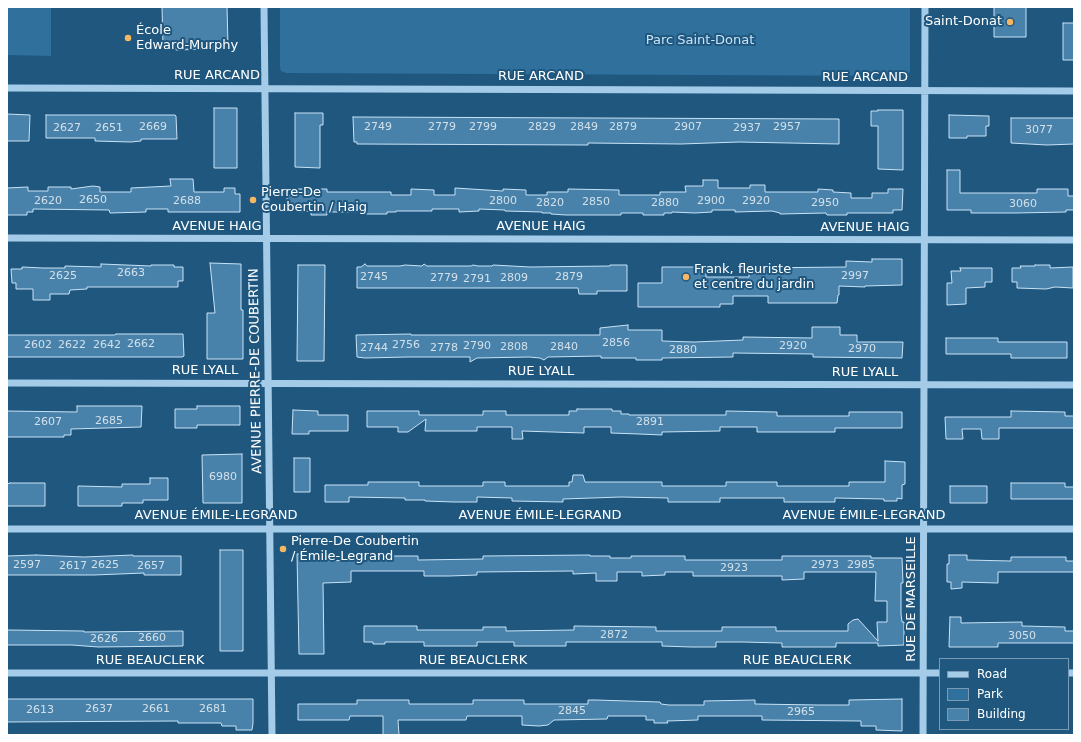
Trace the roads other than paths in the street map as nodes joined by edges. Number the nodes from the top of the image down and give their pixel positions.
1 (264, 7) edge
2 (926, 7) edge
3 (7, 88) edge
4 (265, 89) junction
5 (926, 91) junction
6 (1074, 91) edge
7 (7, 238) edge
8 (267, 239) junction
9 (924, 240) junction
10 (1074, 240) edge
11 (7, 383) edge
12 (268, 384) junction
13 (924, 385) junction
14 (1074, 385) edge
15 (7, 528) edge
16 (269, 528) junction
17 (924, 528) junction
18 (1074, 528) edge
19 (7, 672) edge
20 (271, 673) junction
21 (923, 673) junction
22 (939, 673) edge
23 (272, 735) edge
24 (923, 735) edge

1 - 4 street, AVENUE PIERRE-DE COUBERTIN
2 - 5 street, RUE DE MARSEILLE
3 - 4 street, RUE ARCAND
4 - 5 street, RUE ARCAND
4 - 8 street, AVENUE PIERRE-DE COUBERTIN
5 - 6 street, RUE ARCAND
5 - 9 street, RUE DE MARSEILLE
7 - 8 street, AVENUE HAIG
8 - 9 street, AVENUE HAIG
8 - 12 street, AVENUE PIERRE-DE COUBERTIN
9 - 10 street, AVENUE HAIG
9 - 13 street, RUE DE MARSEILLE
11 - 12 street, RUE LYALL
12 - 13 street, RUE LYALL
12 - 16 street, AVENUE PIERRE-DE COUBERTIN
13 - 14 street, RUE LYALL
13 - 17 street, RUE DE MARSEILLE
15 - 16 street, AVENUE ÉMILE-LEGRAND
16 - 17 street, AVENUE ÉMILE-LEGRAND
16 - 20 street, AVENUE PIERRE-DE COUBERTIN
17 - 18 street, AVENUE ÉMILE-LEGRAND
17 - 21 street, RUE DE MARSEILLE
19 - 20 street, RUE BEAUCLERK
20 - 21 street, RUE BEAUCLERK
20 - 23 street, AVENUE PIERRE-DE COUBERTIN
21 - 22 street, RUE BEAUCLERK
21 - 24 street, RUE DE MARSEILLE

